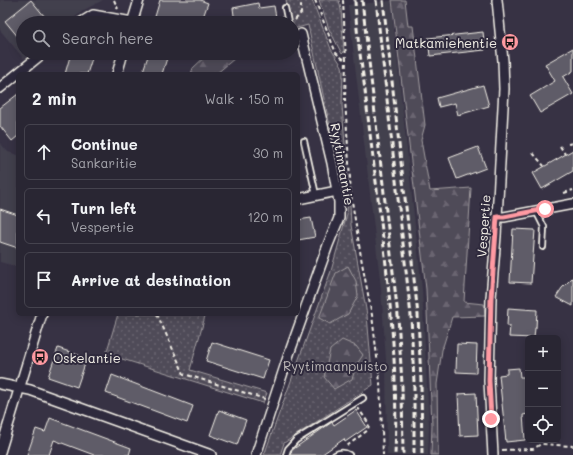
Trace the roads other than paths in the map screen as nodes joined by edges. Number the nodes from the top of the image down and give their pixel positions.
1 (139, 0) edge
2 (497, 0) edge
3 (285, 8) dead end
4 (134, 16) edge
5 (287, 16) edge
6 (300, 38) edge
7 (34, 60) edge
8 (121, 60) edge
9 (20, 72) edge
10 (118, 72) edge
11 (16, 75) edge
12 (0, 88) edge
13 (304, 141) dead end
14 (337, 191) junction
15 (316, 195) junction
16 (300, 199) edge
17 (573, 204) edge
18 (536, 211) junction
19 (497, 217) junction
20 (543, 247) dead end
21 (41, 316) edge
22 (0, 384) edge
23 (19, 388) junction
24 (363, 398) dead end
25 (0, 452) edge
26 (211, 455) edge
27 (256, 455) edge
28 (286, 455) edge
29 (335, 455) edge
30 (349, 455) edge
31 (493, 455) edge

1 - 4 street
2 - 19 street, Vespertie
3 - 5 lane
6 - 14 street, Ryytimaantie
7 - 9 street
8 - 10 street
11 - 12 street
13 - 15 lane
14 - 15 street
14 - 27 street, Ryytimaantie
15 - 16 street
17 - 18 street
18 - 19 street
18 - 20 lane
19 - 31 street, Vespertie
21 - 23 street
22 - 23 street
23 - 25 street
23 - 26 street
24 - 28 lane
29 - 30 lane

